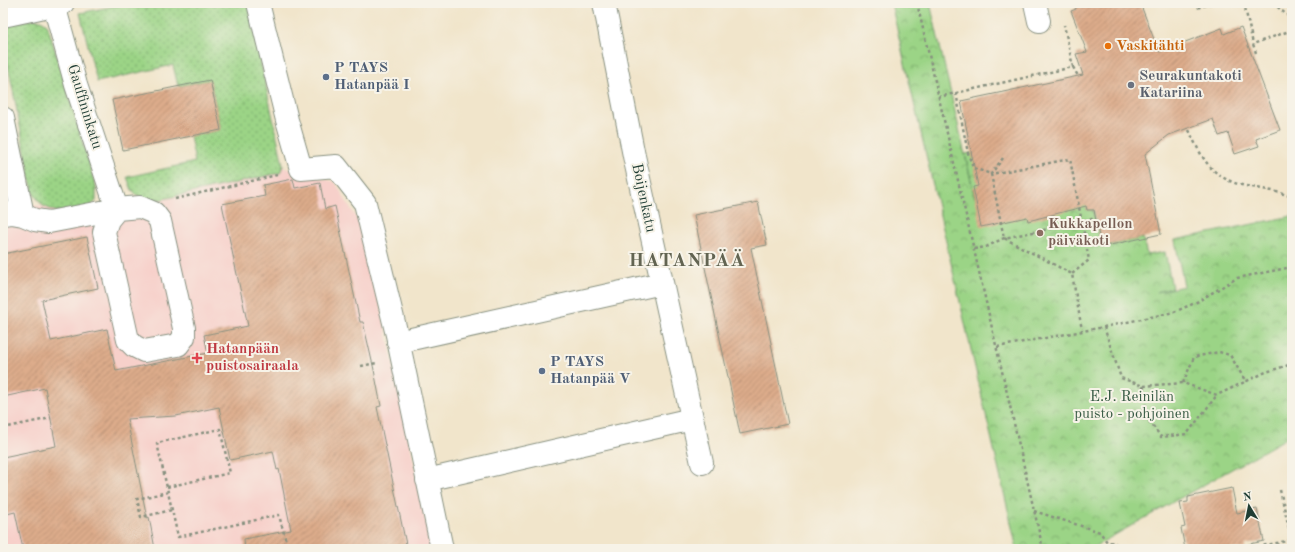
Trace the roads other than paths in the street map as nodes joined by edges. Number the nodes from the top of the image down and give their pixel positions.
1 (258, 3) edge
2 (604, 3) edge
3 (58, 4) edge
4 (3, 16) edge
5 (3, 118) edge
6 (117, 209) junction
7 (13, 214) edge
8 (662, 283) junction
9 (398, 342) junction
10 (692, 419) junction
11 (702, 463) dead end
12 (427, 480) junction
13 (442, 549) edge

1 - 9 street
2 - 8 street, Boijenkatu
3 - 4 street
3 - 6 street, Gauffininkatu
5 - 7 street
6 - 6 street
6 - 7 street
8 - 9 street
8 - 10 street, Boijenkatu
9 - 12 street
10 - 11 street, Boijenkatu
10 - 12 street
12 - 13 street

